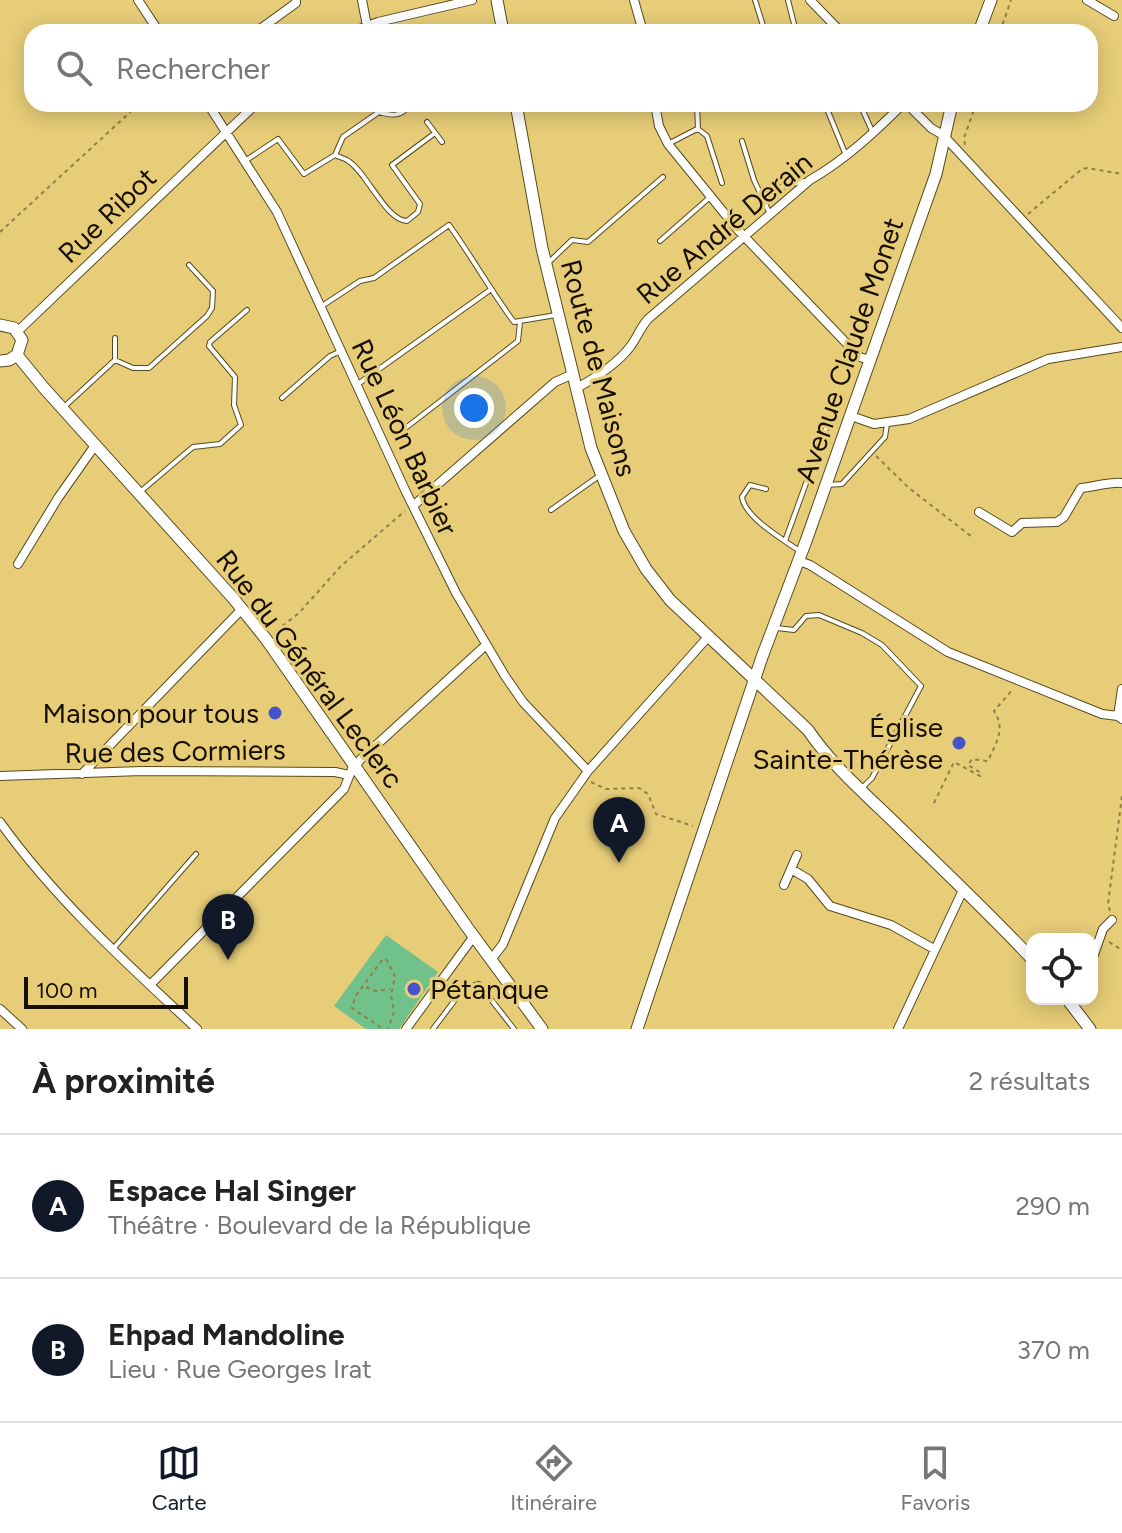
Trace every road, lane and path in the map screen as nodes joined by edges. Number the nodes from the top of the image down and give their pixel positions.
1 (138, 0) edge
2 (296, 0) edge
3 (362, 0) edge
4 (472, 0) edge
5 (497, 0) edge
6 (634, 0) edge
7 (755, 0) edge
8 (788, 0) edge
9 (810, 0) edge
10 (991, 0) edge
11 (1011, 0) edge
12 (1087, 0) edge
13 (1114, 16) dead end
14 (154, 24) edge
15 (267, 24) edge
16 (367, 24) edge
17 (375, 24) edge
18 (502, 24) edge
19 (641, 24) edge
20 (762, 24) edge
21 (794, 24) edge
22 (833, 24) edge
23 (982, 24) edge
24 (1003, 24) edge
25 (130, 112) edge
26 (214, 112) edge
27 (247, 112) edge
28 (379, 112) joint
29 (403, 112) edge
30 (517, 112) edge
31 (656, 112) edge
32 (697, 112) edge
33 (828, 112) edge
34 (863, 112) edge
35 (896, 112) edge
36 (914, 112) edge
37 (950, 112) edge
38 (973, 112) edge
39 (427, 122) dead end
40 (698, 129) junction
41 (227, 131) junction
42 (435, 133) junction
43 (872, 134) junction
44 (943, 135) junction
45 (742, 141) dead end
46 (442, 142) dead end
47 (668, 144) junction
48 (966, 152) dead end
49 (335, 155) junction
50 (846, 156) junction
51 (245, 161) junction
52 (1122, 174) edge
53 (663, 177) dead end
54 (810, 180) junction
55 (722, 183) dead end
56 (760, 193) junction
57 (711, 197) junction
58 (770, 214) junction
59 (1021, 219) junction
60 (0, 232) edge
61 (744, 236) junction
62 (660, 241) dead end
63 (189, 265) dead end
64 (546, 265) junction
65 (490, 290) junction
66 (320, 307) junction
67 (247, 310) dead end
68 (558, 314) junction
69 (520, 322) junction
70 (0, 325) edge
71 (1122, 328) edge
72 (18, 331) junction
73 (115, 338) dead end
74 (1122, 347) edge
75 (341, 352) junction
76 (17, 355) junction
77 (115, 360) junction
78 (869, 360) junction
79 (0, 361) edge
80 (573, 374) junction
81 (356, 385) junction
82 (577, 388) junction
83 (282, 398) dead end
84 (62, 408) junction
85 (851, 416) junction
86 (828, 423) dead end
87 (887, 424) junction
88 (403, 430) dead end
89 (96, 444) junction
90 (872, 453) junction
91 (600, 474) junction
92 (1122, 483) edge
93 (826, 485) junction
94 (766, 489) dead end
95 (139, 493) junction
96 (413, 506) junction
97 (551, 510) dead end
98 (979, 512) dead end
99 (972, 537) dead end
100 (785, 541) junction
101 (802, 552) junction
102 (18, 564) dead end
103 (242, 609) junction
104 (773, 628) junction
105 (708, 637) junction
106 (266, 639) junction
107 (486, 645) junction
108 (755, 679) junction
109 (1019, 682) junction
110 (1122, 689) edge
111 (1120, 718) edge
112 (352, 770) junction
113 (82, 774) junction
114 (585, 775) junction
115 (0, 776) edge
116 (860, 790) junction
117 (1122, 796) edge
118 (934, 803) dead end
119 (0, 822) edge
120 (705, 829) junction
121 (196, 854) dead end
122 (797, 855) dead end
123 (791, 869) junction
124 (784, 885) dead end
125 (963, 890) junction
126 (1112, 920) joint
127 (474, 936) junction
128 (1101, 937) junction
129 (1098, 945) edge
130 (113, 949) junction
131 (934, 949) junction
132 (1122, 950) edge
133 (1026, 953) edge
134 (491, 960) junction
135 (150, 985) junction
136 (365, 987) junction
137 (392, 987) junction
138 (1074, 1005) edge
139 (0, 1009) edge
140 (22, 1029) edge
141 (197, 1029) edge
142 (383, 1029) edge
143 (388, 1029) edge
144 (406, 1029) edge
145 (433, 1029) edge
146 (514, 1029) edge
147 (542, 1029) edge
148 (637, 1029) edge
149 (898, 1029) edge
150 (1090, 1029) edge

1 - 14 street
2 - 15 street
3 - 16 street
4 - 17 street
5 - 18 street
6 - 19 street
7 - 20 lane
8 - 21 lane
9 - 22 street
10 - 23 street
11 - 24 path
12 - 13 street
25 - 60 path
26 - 41 street, Rue Léon Barbier
27 - 41 street, Rue Ribot
28 - 29 lane
28 - 49 lane
30 - 64 street, Route de Maisons
31 - 47 street
32 - 40 lane
33 - 50 lane
34 - 43 lane
35 - 43 street, Rue André Derain
36 - 44 street
37 - 44 street, Avenue Claude Monet
38 - 48 path
39 - 42 lane
40 - 47 lane
40 - 55 lane
41 - 51 street, Rue Léon Barbier
41 - 72 street, Rue Ribot
42 - 46 lane
42 - 49 lane
43 - 50 street, Rue André Derain
44 - 59 street
44 - 78 street, Avenue Claude Monet
45 - 56 lane
47 - 57 street
49 - 51 lane
50 - 54 street, Rue André Derain
51 - 66 street, Rue Léon Barbier
52 - 59 path
53 - 64 lane
54 - 56 lane
54 - 58 street, Rue André Derain
56 - 58 lane
57 - 61 street
57 - 62 lane
58 - 61 street, Rue André Derain
59 - 71 street
61 - 78 street
61 - 82 street, Rue André Derain
63 - 77 lane
64 - 68 street, Route de Maisons
65 - 66 lane
65 - 69 lane
65 - 81 lane
66 - 75 street, Rue Léon Barbier
67 - 95 lane
68 - 69 lane
68 - 80 street, Route de Maisons
69 - 88 lane
70 - 72 street
72 - 76 street
73 - 77 lane
74 - 87 street
75 - 81 street, Rue Léon Barbier
75 - 83 lane
76 - 79 street
76 - 84 street, Rue du Général Leclerc
77 - 84 lane
78 - 85 street, Avenue Claude Monet
80 - 82 street, Route de Maisons
80 - 96 street
81 - 96 street, Rue Léon Barbier
82 - 91 street, Route de Maisons
84 - 89 street, Rue du Général Leclerc
85 - 87 street
85 - 93 street, Avenue Claude Monet
86 - 100 lane
87 - 90 lane
89 - 95 street, Rue du Général Leclerc
89 - 102 street
90 - 93 lane
90 - 99 path
91 - 97 lane
91 - 105 street, Route de Maisons
92 - 98 street
93 - 101 street, Avenue Claude Monet
94 - 100 lane
95 - 103 street, Rue du Général Leclerc
96 - 106 path
96 - 107 street, Rue Léon Barbier
100 - 101 lane
101 - 104 street, Avenue Claude Monet
101 - 109 street
103 - 106 street, Rue du Général Leclerc
103 - 113 street
104 - 108 street, Avenue Claude Monet
104 - 116 lane
105 - 108 street, Route de Maisons
105 - 114 street
106 - 112 street, Rue du Général Leclerc
107 - 112 street
107 - 114 street, Rue Léon Barbier
108 - 116 street, Route de Maisons
108 - 120 street, Avenue Claude Monet
109 - 111 street
109 - 118 path
110 - 111 street
112 - 113 street, Rue des Cormiers
112 - 127 street, Rue du Général Leclerc
112 - 135 street
113 - 115 street, Rue des Cormiers
114 - 120 path
114 - 134 street
116 - 125 street, Route de Maisons
117 - 126 path
119 - 130 street
120 - 148 street, Avenue Claude Monet
121 - 130 lane
122 - 123 street
123 - 124 street
123 - 131 street
125 - 131 street
125 - 133 street, Route de Maisons
126 - 128 street
127 - 134 street, Rue du Général Leclerc
127 - 144 street
128 - 129 street
128 - 132 path
130 - 135 street
131 - 149 street
134 - 147 street, Rue du Général Leclerc
135 - 141 street
136 - 137 path
136 - 137 path
136 - 142 path
137 - 143 path
138 - 150 street
139 - 140 street
145 - 146 lane

